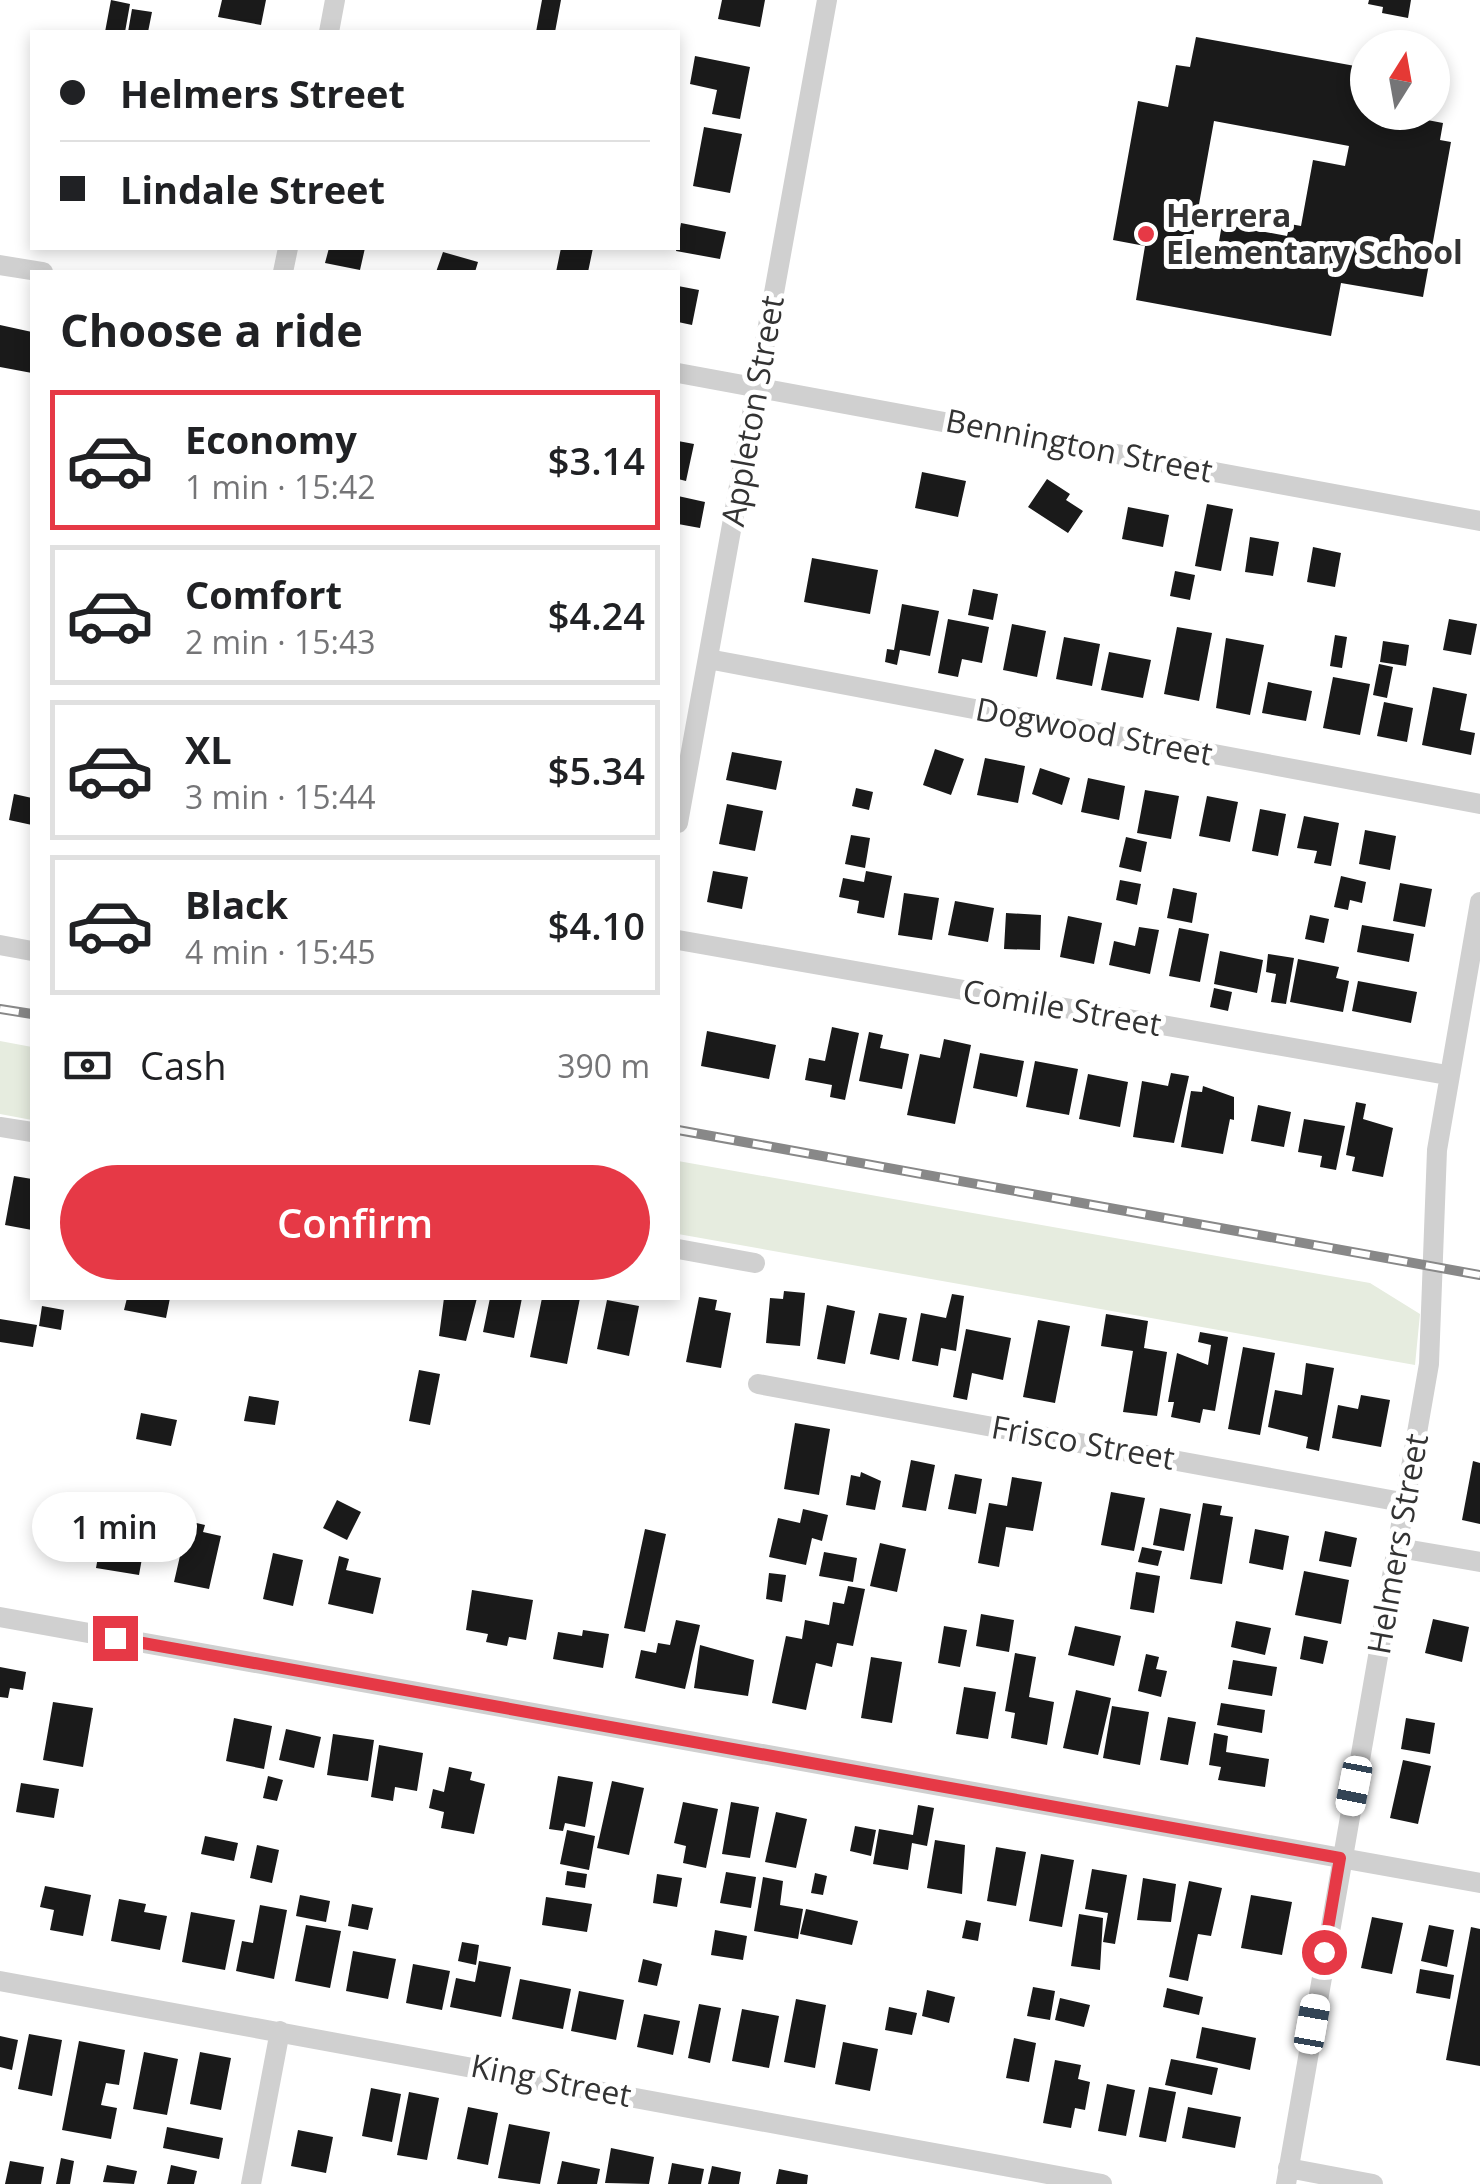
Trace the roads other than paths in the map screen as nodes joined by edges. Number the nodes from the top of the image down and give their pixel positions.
1 (335, 0) edge
2 (827, 0) edge
3 (328, 30) edge
4 (0, 265) edge
5 (31, 270) edge
6 (680, 373) edge
7 (758, 386) junction
8 (1480, 521) edge
9 (708, 659) junction
10 (1480, 804) edge
11 (680, 812) edge
12 (1480, 902) edge
13 (680, 940) edge
14 (0, 946) edge
15 (30, 951) edge
16 (1446, 1075) junction
17 (0, 1126) edge
18 (30, 1132) edge
19 (680, 1249) edge
20 (755, 1263) dead end
21 (758, 1384) dead end
22 (1407, 1502) junction
23 (1399, 1548) junction
24 (1480, 1562) edge
25 (0, 1617) edge
26 (1340, 1858) junction
27 (1480, 1883) edge
28 (0, 1981) edge
29 (280, 2031) junction
30 (1287, 2176) edge
31 (250, 2184) edge
32 (1102, 2184) edge
33 (1373, 2184) edge

1 - 3 street
2 - 7 street, Appleton Street
4 - 5 street
6 - 7 street, Bennington Street
7 - 8 street, Bennington Street
7 - 9 street, Appleton Street
9 - 10 street, Dogwood Street
9 - 11 street, Appleton Street
12 - 16 street, Helmers Street
13 - 16 street, Comile Street
14 - 15 street
16 - 22 street, Helmers Street
17 - 18 street
19 - 20 street
21 - 22 street, Frisco Street
22 - 23 street, Helmers Street
23 - 24 street
23 - 26 street, Helmers Street
25 - 26 street
26 - 27 street
26 - 30 street, Helmers Street
28 - 29 street, King Street
29 - 31 street
29 - 32 street, King Street
30 - 33 street

